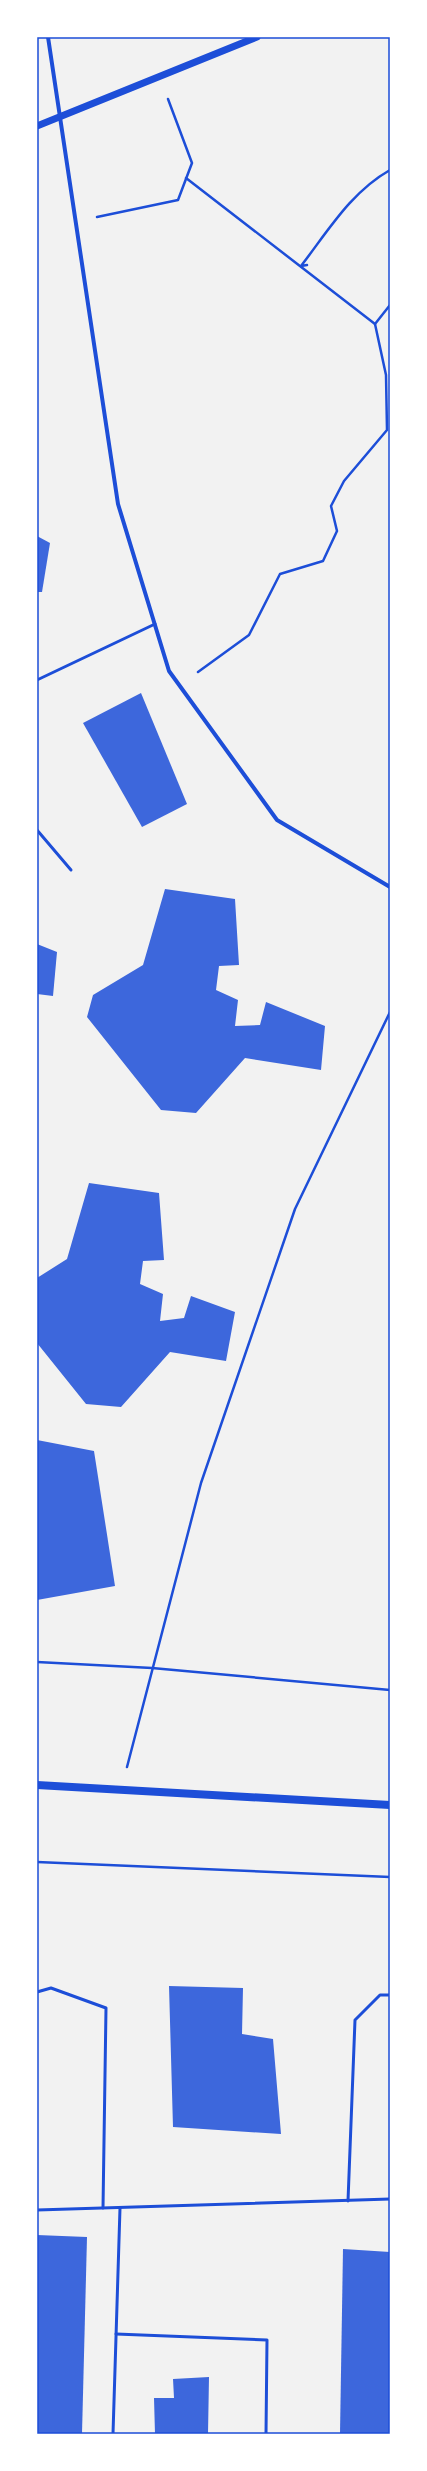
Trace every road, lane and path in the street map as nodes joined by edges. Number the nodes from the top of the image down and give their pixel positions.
1 (48, 37) edge
2 (257, 37) edge
3 (160, 76) junction
4 (62, 116) junction
5 (37, 126) edge
6 (390, 170) edge
7 (186, 178) junction
8 (77, 222) junction
9 (307, 265) dead end
10 (301, 266) junction
11 (390, 305) edge
12 (375, 324) junction
13 (155, 624) junction
14 (37, 680) edge
15 (179, 684) junction
16 (37, 830) edge
17 (71, 870) dead end
18 (390, 887) edge
19 (390, 1012) edge
20 (37, 1662) edge
21 (152, 1668) junction
22 (390, 1690) edge
23 (37, 1785) edge
24 (121, 1789) junction
25 (390, 1804) edge
26 (37, 1862) edge
27 (390, 1877) edge
28 (37, 1992) edge
29 (390, 1996) edge
30 (390, 2200) edge
31 (348, 2201) junction
32 (104, 2208) junction
33 (120, 2208) junction
34 (37, 2210) edge
35 (116, 2334) junction
36 (113, 2434) edge
37 (266, 2434) edge

1 - 4 street
2 - 3 street
3 - 4 street
3 - 7 path
4 - 5 street
4 - 8 street
6 - 10 path
7 - 8 path
7 - 10 path
8 - 13 street
9 - 10 path
10 - 12 path
11 - 12 path
12 - 15 path
13 - 14 lane
13 - 15 street
15 - 18 street
16 - 17 lane
19 - 21 path
20 - 21 path
21 - 22 path
21 - 24 path
23 - 24 main road
24 - 25 main road
26 - 27 path
28 - 32 lane
29 - 31 lane
30 - 31 lane
31 - 33 lane
32 - 33 lane
32 - 34 lane
33 - 35 lane
35 - 36 lane
35 - 37 lane

